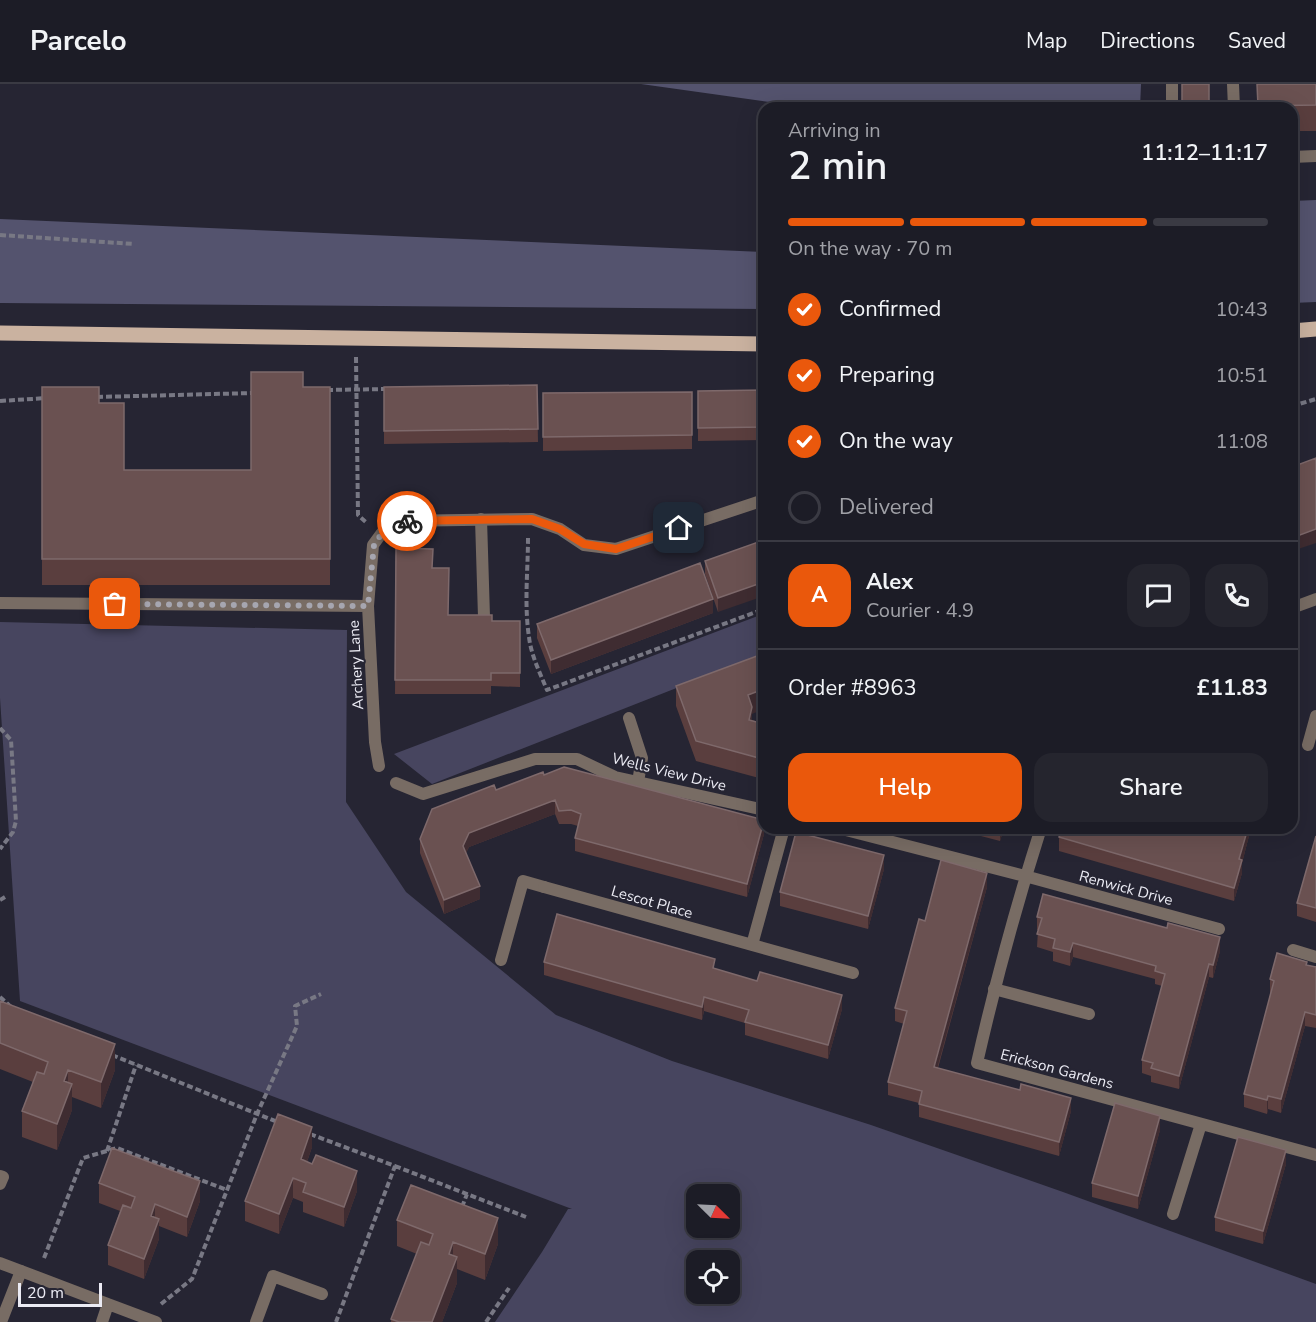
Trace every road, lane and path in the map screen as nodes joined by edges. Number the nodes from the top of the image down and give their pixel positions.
1 (1172, 84) edge
2 (1233, 84) edge
3 (1172, 102) edge
4 (1234, 102) edge
5 (1316, 156) edge
6 (1298, 157) edge
7 (0, 235) edge
8 (134, 244) dead end
9 (1316, 329) edge
10 (1298, 330) edge
11 (0, 333) edge
12 (356, 338) junction
13 (758, 344) edge
14 (356, 389) junction
15 (386, 389) edge
16 (322, 390) edge
17 (255, 393) edge
18 (90, 397) edge
19 (54, 398) edge
20 (1316, 399) edge
21 (0, 401) edge
22 (1298, 404) edge
23 (758, 502) edge
24 (482, 519) junction
25 (528, 519) junction
26 (380, 537) junction
27 (1315, 602) edge
28 (0, 603) edge
29 (368, 606) junction
30 (1298, 606) edge
31 (758, 611) edge
32 (484, 617) edge
33 (1316, 716) edge
34 (628, 718) dead end
35 (0, 728) edge
36 (1308, 745) dead end
37 (379, 766) dead end
38 (638, 782) junction
39 (396, 783) dead end
40 (758, 809) edge
41 (782, 834) edge
42 (861, 834) edge
43 (1039, 834) edge
44 (0, 849) edge
45 (1025, 876) junction
46 (5, 897) dead end
47 (0, 900) edge
48 (1219, 929) dead end
49 (752, 945) junction
50 (1293, 950) dead end
51 (1316, 957) edge
52 (501, 960) dead end
53 (853, 973) dead end
54 (994, 989) junction
55 (321, 994) dead end
56 (0, 997) edge
57 (14, 1009) edge
58 (1089, 1014) dead end
59 (104, 1052) edge
60 (136, 1065) junction
61 (257, 1114) junction
62 (1201, 1124) junction
63 (289, 1126) edge
64 (310, 1134) edge
65 (107, 1151) junction
66 (1316, 1155) edge
67 (394, 1166) junction
68 (0, 1176) edge
69 (0, 1184) edge
70 (227, 1190) junction
71 (467, 1194) junction
72 (1173, 1214) dead end
73 (458, 1216) edge
74 (526, 1217) dead end
75 (0, 1263) edge
76 (21, 1271) junction
77 (37, 1277) junction
78 (509, 1288) dead end
79 (322, 1294) dead end
80 (108, 1304) junction
81 (144, 1317) junction
82 (1, 1322) edge
83 (102, 1322) edge
84 (156, 1322) edge
85 (256, 1322) edge
86 (336, 1322) edge
87 (486, 1322) edge

1 - 3 street
2 - 4 street
5 - 6 street
7 - 8 path
9 - 10 main road
11 - 12 main road
12 - 13 main road
12 - 14 path
14 - 15 path
14 - 16 path
14 - 26 path
17 - 18 path
19 - 21 path
20 - 22 path
23 - 25 street
24 - 25 street
24 - 26 street
24 - 32 street
25 - 31 path
26 - 29 street, Archery Lane
27 - 30 street
28 - 29 street
29 - 37 street, Archery Lane
33 - 36 street
34 - 38 street
35 - 44 path
38 - 39 street, Wells View Drive
38 - 40 street, Wells View Drive
41 - 49 street
42 - 45 street
43 - 45 street, Erickson Gardens
45 - 48 street, Renwick Drive
45 - 54 street, Erickson Gardens
46 - 47 path
49 - 52 street, Lescot Place
49 - 53 street, Lescot Place
50 - 51 street
54 - 58 street
54 - 62 street, Erickson Gardens
55 - 61 path
56 - 57 path
59 - 60 path
60 - 61 path
60 - 65 path
61 - 63 path
61 - 70 path
62 - 66 street, Erickson Gardens
62 - 72 street
64 - 67 path
65 - 70 path
65 - 77 path
67 - 71 path
67 - 86 path
68 - 69 street
70 - 81 path
71 - 73 path
71 - 74 path
75 - 76 street
76 - 77 street
76 - 82 street
77 - 80 street
78 - 87 path
79 - 85 street
80 - 81 street
80 - 83 street
81 - 84 street

